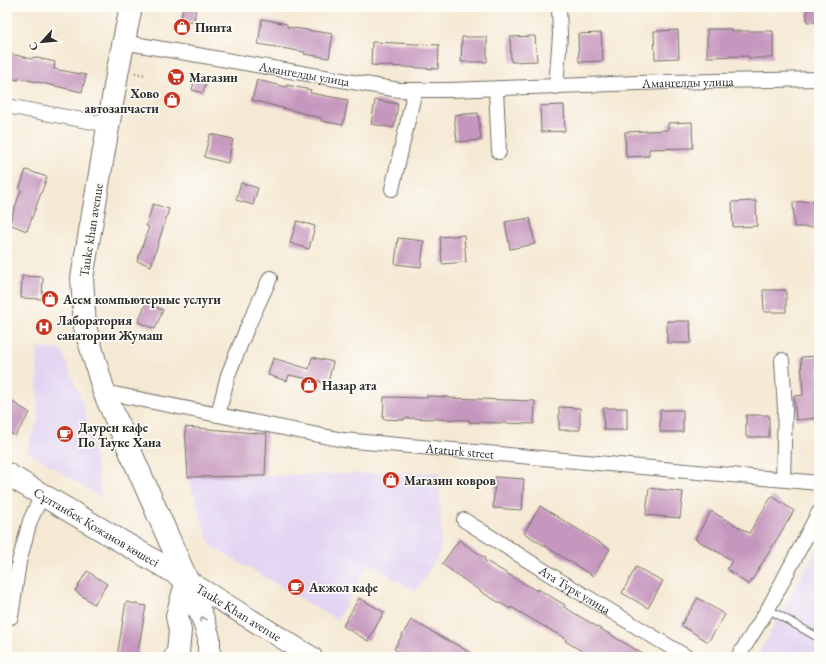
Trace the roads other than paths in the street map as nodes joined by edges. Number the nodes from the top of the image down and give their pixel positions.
1 (131, 7) edge
2 (559, 7) edge
3 (123, 42) junction
4 (819, 79) edge
5 (556, 87) junction
6 (496, 89) junction
7 (415, 90) junction
8 (7, 106) edge
9 (109, 125) junction
10 (499, 152) dead end
11 (392, 190) dead end
12 (270, 278) dead end
13 (782, 360) dead end
14 (104, 392) junction
15 (218, 415) junction
16 (7, 474) edge
17 (783, 479) junction
18 (819, 482) edge
19 (42, 495) junction
20 (819, 512) edge
21 (464, 520) dead end
22 (187, 580) junction
23 (768, 609) junction
24 (11, 617) dead end
25 (819, 638) edge
26 (175, 657) edge
27 (209, 657) edge
28 (312, 657) edge
29 (687, 657) edge
30 (738, 657) edge

1 - 3 main road, Tauke khan avenue
2 - 5 street
3 - 7 street, Амангелды улица
3 - 9 main road, Tauke khan avenue
4 - 5 street, Амангелды улица
5 - 6 street, Амангелды улица
6 - 7 street, Амангелды улица
6 - 10 street
7 - 11 street
8 - 9 street
9 - 14 main road, Tauke khan avenue
12 - 15 street
13 - 17 street
14 - 15 street, Ataturk street
14 - 22 main road, Tauke khan avenue
15 - 17 street, Ataturk street
16 - 19 main road, Сұлтанбек Қожанов көшесі
17 - 18 street, Ataturk street
19 - 22 main road, Сұлтанбек Қожанов көшесі
19 - 24 street
20 - 23 street
21 - 29 street, Ата Турк улица
22 - 26 main road
27 -> 22 main road, Tauke khan avenue
22 - 28 street, Tauke Khan avenue
23 - 25 lane
23 - 30 street

